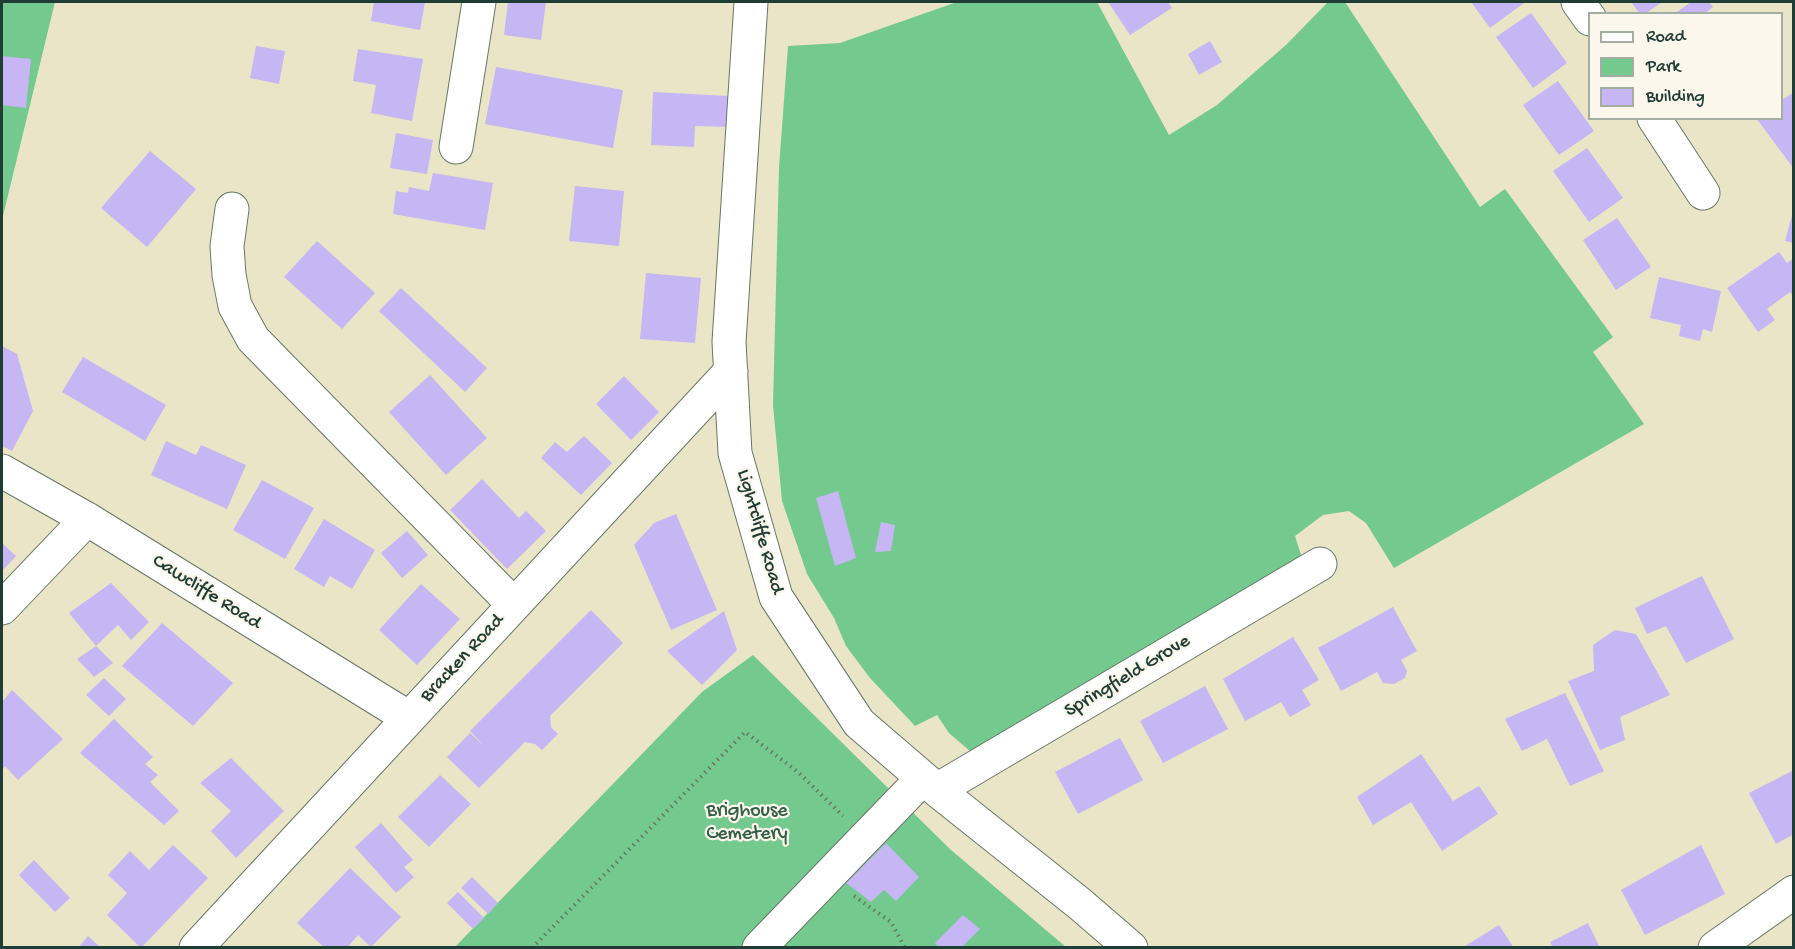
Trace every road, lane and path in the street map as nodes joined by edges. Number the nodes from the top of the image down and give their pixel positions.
1 (479, 2) edge
2 (751, 2) edge
3 (1578, 2) edge
4 (1588, 16) edge
5 (1655, 120) edge
6 (456, 147) dead end
7 (1703, 193) dead end
8 (232, 209) dead end
9 (731, 371) junction
10 (2, 471) edge
11 (87, 519) junction
12 (1320, 564) dead end
13 (514, 604) junction
14 (2, 608) edge
15 (409, 718) junction
16 (930, 784) junction
17 (864, 838) junction
18 (827, 876) junction
19 (1794, 892) edge
20 (196, 948) edge
21 (532, 948) edge
22 (759, 948) edge
23 (905, 948) edge
24 (1131, 948) edge
25 (1715, 948) edge

1 - 6 street
2 - 9 street, Lightcliffe Road
3 - 4 street
5 - 7 street
8 - 13 street
9 - 13 street, Bracken Road
9 - 16 street, Lightcliffe Road
10 - 11 street, Cawcliffe Road
11 - 14 street
11 - 15 street, Cawcliffe Road
12 - 16 street, Springfield Grove
13 - 15 street, Bracken Road
15 - 20 street, Bracken Road
16 - 17 street, Springfield Grove
16 - 24 street, Lightcliffe Road
17 - 18 street, Springfield Grove
17 - 21 path
18 - 22 street, Springfield Grove
18 - 23 path
19 - 25 street

